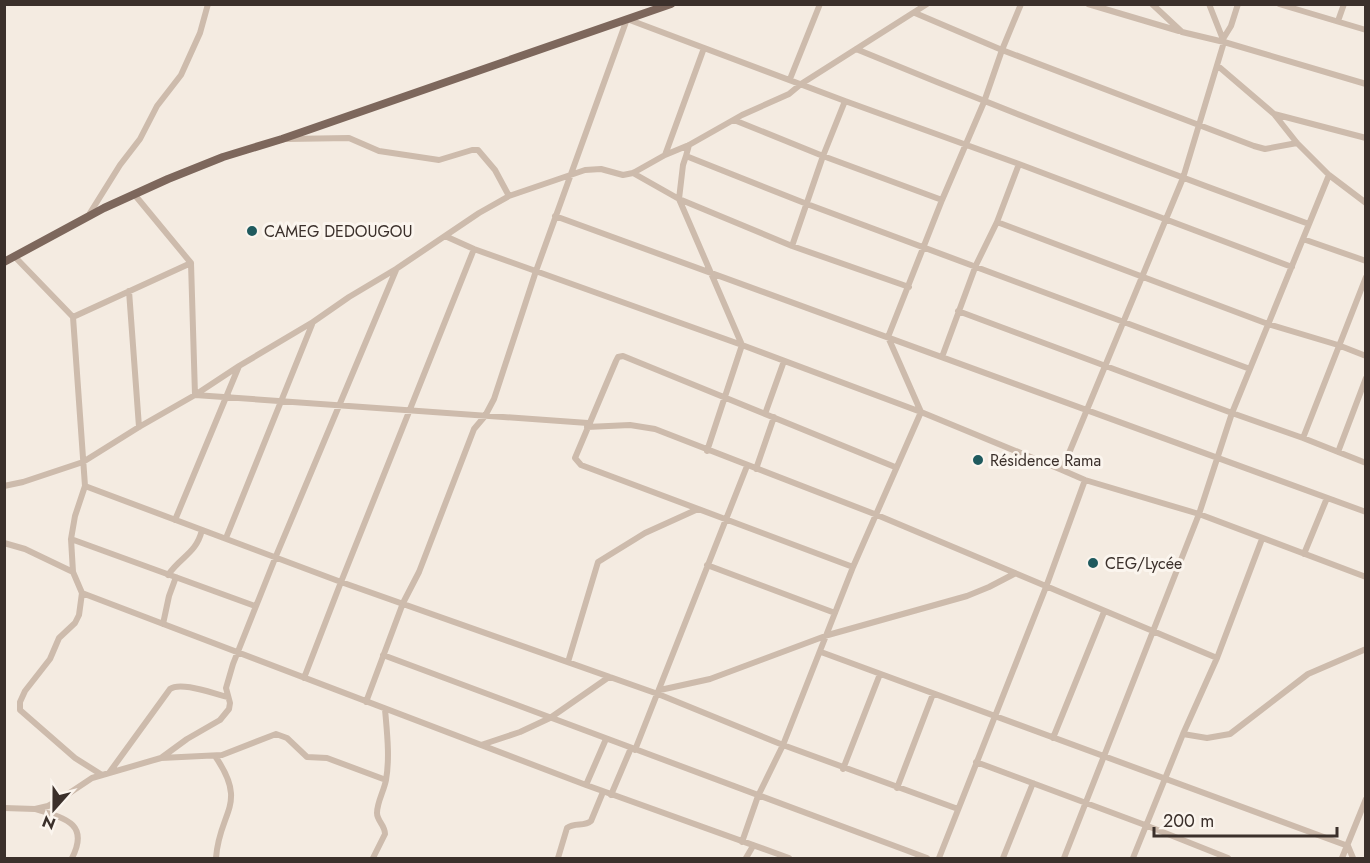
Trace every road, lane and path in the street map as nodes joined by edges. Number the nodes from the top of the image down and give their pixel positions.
1 (208, 4) edge
2 (671, 4) edge
3 (820, 4) edge
4 (927, 4) edge
5 (1021, 4) edge
6 (1088, 4) edge
7 (1152, 4) edge
8 (1209, 4) edge
9 (1238, 4) edge
10 (1279, 4) edge
11 (1344, 4) edge
12 (915, 13) junction
13 (627, 19) junction
14 (1338, 21) junction
15 (1365, 30) edge
16 (1182, 32) junction
17 (1223, 40) junction
18 (704, 48) junction
19 (856, 50) junction
20 (1002, 50) junction
21 (1218, 66) junction
22 (790, 79) junction
23 (801, 84) junction
24 (1365, 84) edge
25 (845, 101) junction
26 (984, 102) junction
27 (1274, 114) junction
28 (734, 120) junction
29 (1199, 124) junction
30 (1365, 138) edge
31 (282, 139) junction
32 (1297, 143) junction
33 (965, 144) junction
34 (690, 145) junction
35 (665, 155) junction
36 (686, 156) junction
37 (823, 156) junction
38 (1019, 164) junction
39 (571, 173) junction
40 (633, 173) junction
41 (1329, 175) junction
42 (1183, 178) junction
43 (134, 194) junction
44 (509, 196) junction
45 (679, 199) junction
46 (942, 200) junction
47 (1365, 203) edge
48 (807, 204) junction
49 (555, 216) junction
50 (1165, 218) junction
51 (997, 222) junction
52 (1309, 224) junction
53 (445, 236) junction
54 (1303, 239) junction
55 (792, 246) junction
56 (924, 246) junction
57 (28, 249) junction
58 (474, 249) junction
59 (14, 256) junction
60 (1365, 261) edge
61 (4, 262) edge
62 (190, 263) junction
63 (976, 265) junction
64 (1292, 267) junction
65 (396, 269) junction
66 (536, 271) junction
67 (711, 273) junction
68 (1143, 276) junction
69 (1365, 277) edge
70 (909, 287) junction
71 (129, 291) junction
72 (958, 311) junction
73 (73, 317) junction
74 (1125, 321) junction
75 (313, 322) junction
76 (1268, 324) junction
77 (888, 337) junction
78 (742, 345) junction
79 (1338, 345) junction
80 (1365, 356) edge
81 (942, 357) junction
82 (784, 361) junction
83 (239, 366) junction
84 (1107, 367) junction
85 (1250, 369) junction
86 (1365, 378) edge
87 (195, 395) junction
88 (725, 397) junction
89 (226, 398) junction
90 (281, 401) junction
91 (339, 405) junction
92 (409, 410) junction
93 (1088, 410) junction
94 (921, 412) junction
95 (765, 414) junction
96 (1232, 414) junction
97 (485, 416) junction
98 (774, 417) junction
99 (587, 425) junction
100 (139, 427) junction
101 (1303, 438) junction
102 (706, 451) junction
103 (1338, 452) junction
104 (1217, 459) junction
105 (83, 462) junction
106 (1365, 463) edge
107 (747, 466) junction
108 (896, 467) junction
109 (756, 469) junction
110 (1062, 471) junction
111 (1086, 480) junction
112 (4, 486) edge
113 (85, 486) junction
114 (1327, 498) junction
115 (698, 509) junction
116 (1365, 512) edge
117 (1198, 514) junction
118 (877, 515) junction
119 (725, 519) junction
120 (175, 520) junction
121 (202, 530) junction
122 (226, 538) junction
123 (70, 539) junction
124 (1262, 539) junction
125 (4, 543) edge
126 (1304, 554) junction
127 (276, 556) junction
128 (707, 565) junction
129 (853, 567) junction
130 (73, 572) junction
131 (1014, 573) junction
132 (168, 575) junction
133 (1365, 577) edge
134 (176, 578) junction
135 (341, 582) junction
136 (1046, 587) junction
137 (82, 593) junction
138 (403, 603) junction
139 (255, 606) junction
140 (1104, 612) junction
141 (835, 613) junction
142 (164, 624) junction
143 (1152, 631) junction
144 (828, 635) junction
145 (1365, 649) edge
146 (821, 652) junction
147 (238, 653) junction
148 (383, 656) junction
149 (1217, 658) junction
150 (568, 662) junction
151 (880, 674) junction
152 (609, 677) junction
153 (304, 678) junction
154 (659, 692) junction
155 (933, 694) junction
156 (228, 697) junction
157 (366, 702) junction
158 (385, 709) junction
159 (995, 716) junction
160 (550, 718) junction
161 (1183, 734) junction
162 (1053, 738) junction
163 (606, 739) junction
164 (482, 745) junction
165 (783, 746) junction
166 (633, 749) junction
167 (1104, 755) junction
168 (215, 756) junction
169 (161, 758) junction
170 (976, 762) junction
171 (843, 769) junction
172 (106, 774) junction
173 (1164, 778) junction
174 (386, 780) junction
175 (1033, 783) junction
176 (586, 785) junction
177 (897, 788) junction
178 (603, 792) junction
179 (611, 795) junction
180 (758, 796) junction
181 (1365, 799) edge
182 (1085, 802) junction
183 (4, 808) edge
184 (35, 809) junction
185 (958, 809) junction
186 (1145, 825) junction
187 (742, 842) junction
188 (753, 846) junction
189 (1348, 846) junction
190 (72, 858) edge
191 (216, 858) edge
192 (373, 858) edge
193 (558, 858) edge
194 (746, 858) edge
195 (789, 858) edge
196 (927, 858) edge
197 (939, 858) edge
198 (1003, 858) edge
199 (1064, 858) edge
200 (1133, 858) edge
201 (1228, 858) edge
202 (1342, 858) edge
203 (1353, 858) edge

1 - 57 street
2 - 13 main road
3 - 22 street
4 - 12 street
5 - 20 street
6 - 16 street
7 - 16 street
8 - 17 street
9 - 17 street
10 - 14 street
11 - 14 street
12 - 19 street
12 - 20 street
13 - 18 street
13 - 31 main road
13 - 39 street
14 - 15 street
16 - 17 street
17 - 21 street
17 - 24 street
18 - 22 street
18 - 35 street
19 - 23 street
19 - 26 street
20 - 26 street
20 - 29 street
21 - 27 street
21 - 29 street
22 - 23 street
23 - 25 street
23 - 28 street
25 - 33 street
25 - 37 street
26 - 33 street
26 - 42 street
27 - 30 street
27 - 32 street
28 - 34 street
28 - 37 street
29 - 32 street
29 - 42 street
31 - 43 main road
31 - 44 street
32 - 41 street
33 - 38 street
33 - 46 street
34 - 35 street
34 - 36 street
35 - 40 street
36 - 45 street
36 - 48 street
37 - 46 street
37 - 48 street
38 - 50 street
38 - 51 street
39 - 40 street
39 - 44 street
39 - 49 street
40 - 45 street
41 - 47 street
41 - 52 street
42 - 50 street
42 - 52 street
43 - 57 main road
43 - 62 street
44 - 53 street
45 - 55 street
45 - 67 street
46 - 56 street
48 - 55 street
48 - 56 street
49 - 66 street
49 - 67 street
50 - 64 street
50 - 68 street
51 - 63 street
51 - 68 street
52 - 54 street
53 - 58 street
53 - 65 street
54 - 60 street
54 - 64 street
55 - 70 street
56 - 63 street
56 - 70 street
57 - 59 main road
58 - 66 street
58 - 92 street
59 - 61 main road
59 - 73 street
62 - 71 street
62 - 87 street
63 - 72 street
63 - 74 street
64 - 76 street
65 - 75 street
65 - 91 street
66 - 78 street
66 - 97 street
67 - 77 street
67 - 78 street
68 - 74 street
68 - 76 street
69 - 79 street
70 - 77 street
71 - 73 street
71 - 100 street
72 - 81 street
72 - 84 street
73 - 105 street
74 - 84 street
74 - 85 street
75 - 83 street
75 - 90 street
76 - 79 street
76 - 85 street
77 - 81 street
77 - 94 street
78 - 82 street
78 - 88 street
79 - 80 street
79 - 101 street
81 - 93 street
82 - 94 street
82 - 95 street
83 - 87 street
83 - 89 street
84 - 93 street
84 - 96 street
85 - 96 street
86 - 103 street
87 - 89 street
87 - 100 street
88 - 95 street
88 - 99 street
88 - 102 street
89 - 90 street
89 - 120 street
90 - 91 street
90 - 122 street
91 - 92 street
91 - 127 street
92 - 97 street
92 - 135 street
93 - 104 street
93 - 110 street
94 - 108 street
94 - 110 street
95 - 98 street
96 - 101 street
96 - 104 street
97 - 99 street
97 - 138 street
98 - 108 street
98 - 109 street
99 - 102 street
99 - 115 street
100 - 105 street
101 - 103 street
102 - 107 street
103 - 106 street
104 - 114 street
104 - 117 street
105 - 112 street
105 - 113 street
107 - 109 street
107 - 119 street
108 - 118 street
109 - 118 street
110 - 111 street
111 - 117 street
111 - 136 street
113 - 120 street
113 - 123 street
114 - 116 street
114 - 126 street
115 - 119 street
115 - 150 street
117 - 124 street
117 - 143 street
118 - 129 street
118 - 131 street
119 - 128 street
119 - 129 street
120 - 121 street
121 - 122 street
121 - 132 street
122 - 127 street
123 - 130 street
123 - 132 street
124 - 126 street
124 - 149 street
125 - 130 street
126 - 133 street
127 - 135 street
127 - 139 street
128 - 141 street
128 - 154 street
129 - 141 street
130 - 137 street
131 - 136 street
131 - 144 street
132 - 134 street
134 - 139 street
134 - 142 street
135 - 138 street
135 - 153 street
136 - 140 street
136 - 159 street
137 - 142 street
137 - 172 street
138 - 148 street
138 - 150 street
139 - 147 street
140 - 143 street
140 - 162 street
141 - 144 street
142 - 147 street
143 - 149 street
143 - 167 street
144 - 146 street
144 - 154 street
145 - 161 street
146 - 151 street
146 - 165 street
147 - 153 street
147 - 156 street
148 - 157 street
148 - 160 street
149 - 161 street
150 - 152 street
151 - 155 street
151 - 171 street
152 - 154 street
152 - 160 street
153 - 157 street
154 - 165 street
154 - 166 street
155 - 159 street
155 - 177 street
156 - 169 street
156 - 172 street
157 - 158 street
158 - 164 street
158 - 174 street
159 - 162 street
159 - 170 street
160 - 163 street
160 - 164 street
161 - 173 street
162 - 167 street
163 - 166 street
163 - 176 street
164 - 176 street
165 - 171 street
165 - 180 street
166 - 179 street
166 - 180 street
167 - 173 street
167 - 182 street
168 - 169 street
168 - 174 street
168 - 191 street
169 - 172 street
170 - 175 street
170 - 185 street
171 - 177 street
172 - 184 street
173 - 186 street
173 - 189 street
174 - 192 street
175 - 182 street
175 - 198 street
176 - 178 street
177 - 185 street
178 - 179 street
178 - 193 street
179 - 187 street
180 - 187 street
180 - 196 street
181 - 189 street
182 - 186 street
182 - 199 street
183 - 184 street
184 - 190 street
185 - 197 street
186 - 200 street
186 - 201 street
187 - 188 street
188 - 194 street
188 - 195 street
189 - 202 street
189 - 203 street

